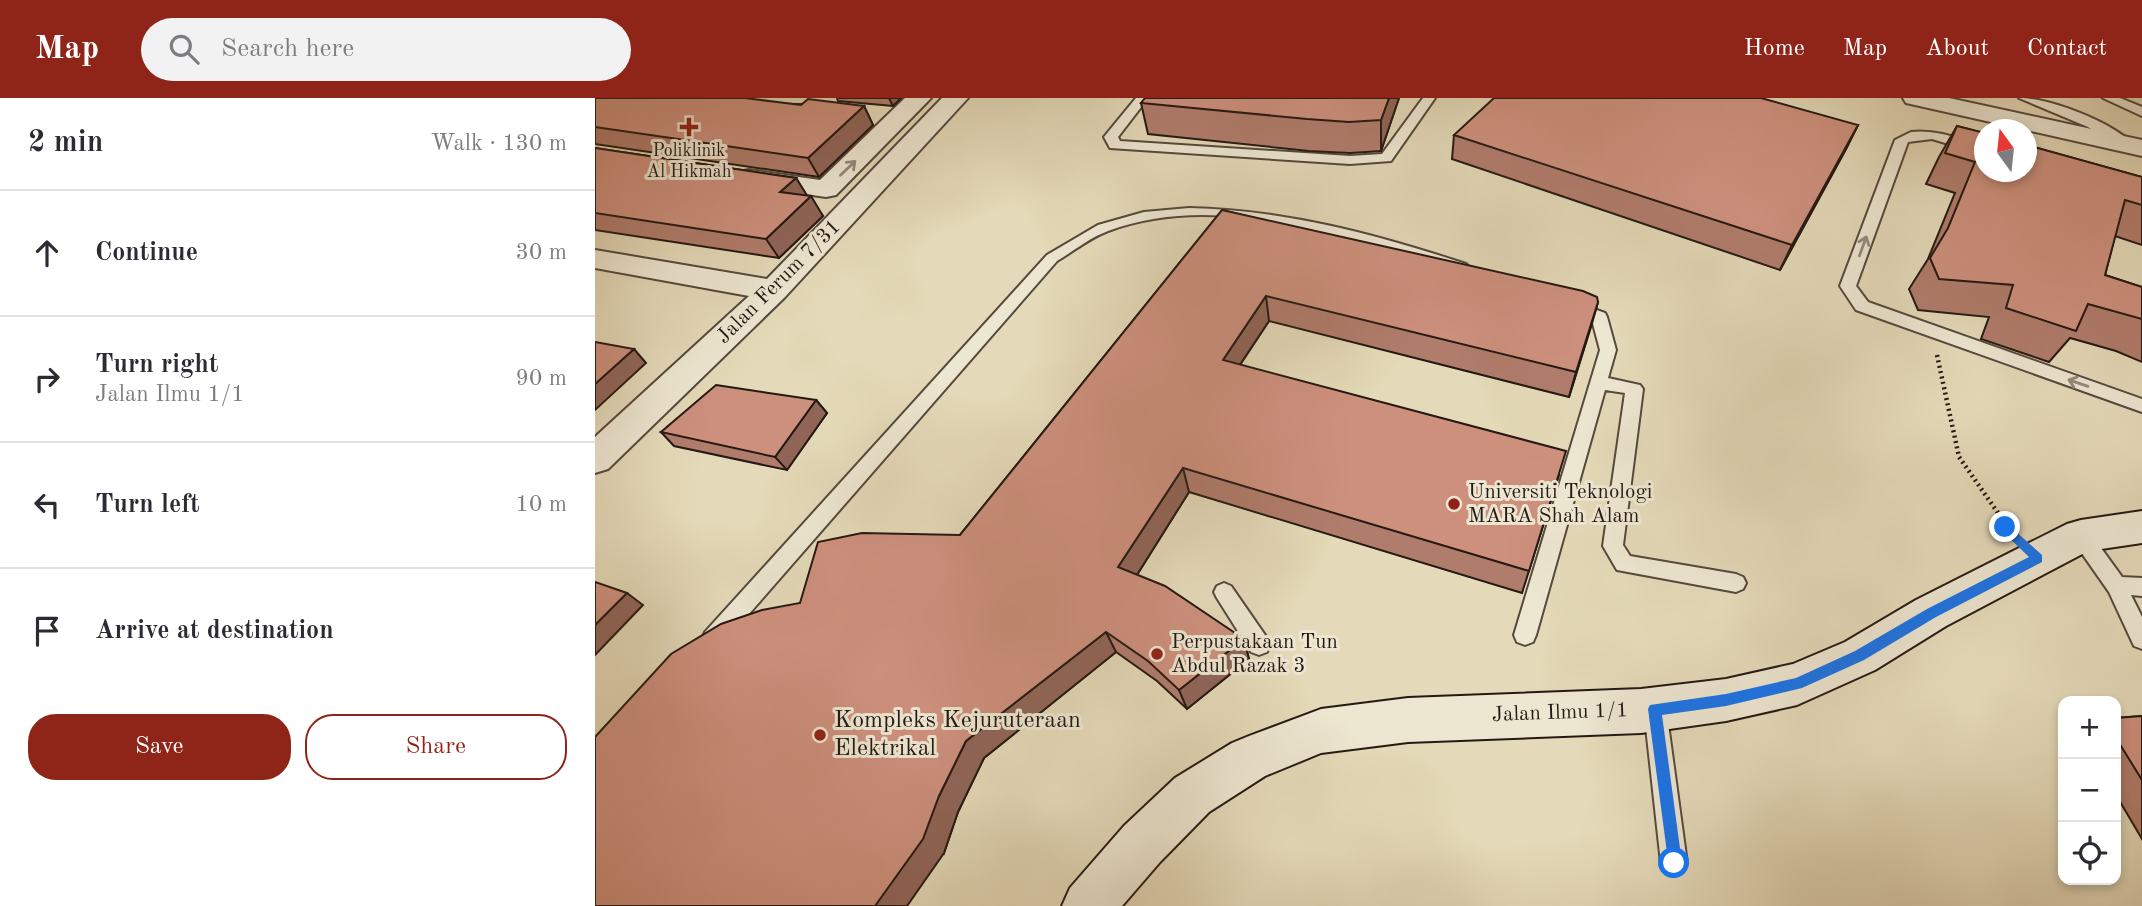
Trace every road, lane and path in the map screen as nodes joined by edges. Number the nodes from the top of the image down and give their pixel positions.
1 (919, 98) edge
2 (956, 98) edge
3 (1142, 98) edge
4 (1429, 98) edge
5 (1915, 98) edge
6 (2025, 98) edge
7 (2109, 98) edge
8 (2142, 112) edge
9 (872, 115) dead end
10 (900, 117) junction
11 (2134, 146) edge
12 (1974, 148) edge
13 (717, 173) edge
14 (595, 259) edge
15 (1475, 271) edge
16 (774, 290) junction
17 (1552, 297) edge
18 (1937, 333) junction
19 (1598, 382) junction
20 (2142, 406) edge
21 (595, 459) edge
22 (2142, 527) edge
23 (2081, 536) junction
24 (2038, 558) junction
25 (1736, 583) dead end
26 (2116, 586) junction
27 (2142, 587) edge
28 (1224, 592) dead end
29 (1525, 635) dead end
30 (2142, 639) edge
31 (1259, 645) dead end
32 (705, 648) edge
33 (1655, 709) junction
34 (1674, 863) dead end
35 (1088, 906) edge

1 - 10 street
2 - 16 street, Jalan Ferum 7/31
3 - 4 lane
5 - 11 street
6 - 11 lane
7 - 8 lane
9 - 10 street
13 -> 10 street
18 -> 12 lane
14 - 16 street
15 - 32 lane
16 - 21 street, Jalan Ferum 7/31
17 - 19 lane
20 -> 18 lane
18 - 24 path
19 - 25 lane
19 - 29 lane
22 - 23 street, Jalan Ilmu 1/1
23 - 24 street, Jalan Ilmu 1/1
23 - 26 lane
24 - 33 street, Jalan Ilmu 1/1
26 - 27 lane
26 - 30 lane
28 - 31 lane
33 - 34 lane
33 - 35 street, Jalan Ilmu 1/1

